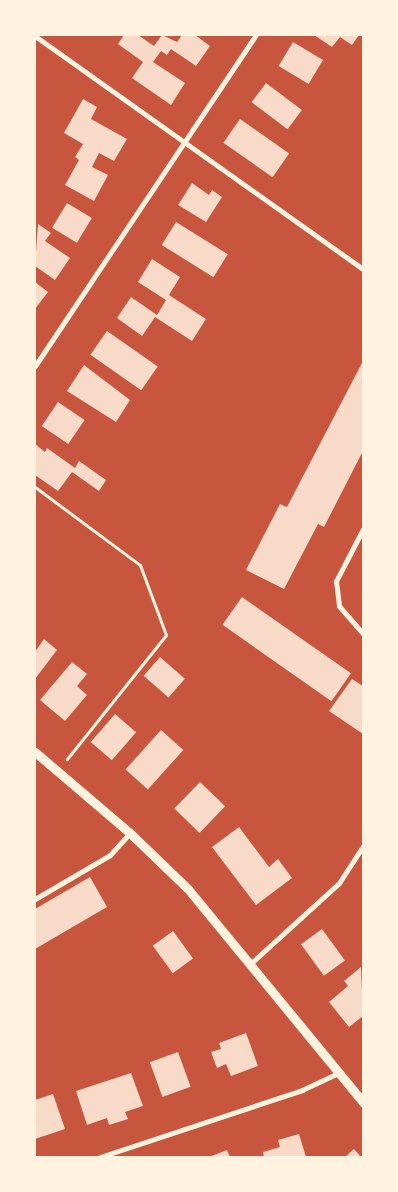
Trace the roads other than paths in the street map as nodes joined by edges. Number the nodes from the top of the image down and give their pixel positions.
1 (256, 35) edge
2 (35, 36) edge
3 (186, 144) junction
4 (363, 269) edge
5 (35, 366) edge
6 (363, 529) edge
7 (363, 634) edge
8 (35, 752) edge
9 (130, 833) junction
10 (363, 846) edge
11 (35, 899) edge
12 (249, 965) junction
13 (338, 1073) junction
14 (363, 1102) edge
15 (100, 1157) edge

1 - 3 street
2 - 3 street
3 - 4 street
3 - 5 street
6 - 7 street
8 - 9 street
9 - 11 street
9 - 12 street
10 - 12 street
12 - 13 street
13 - 14 street
13 - 15 street

